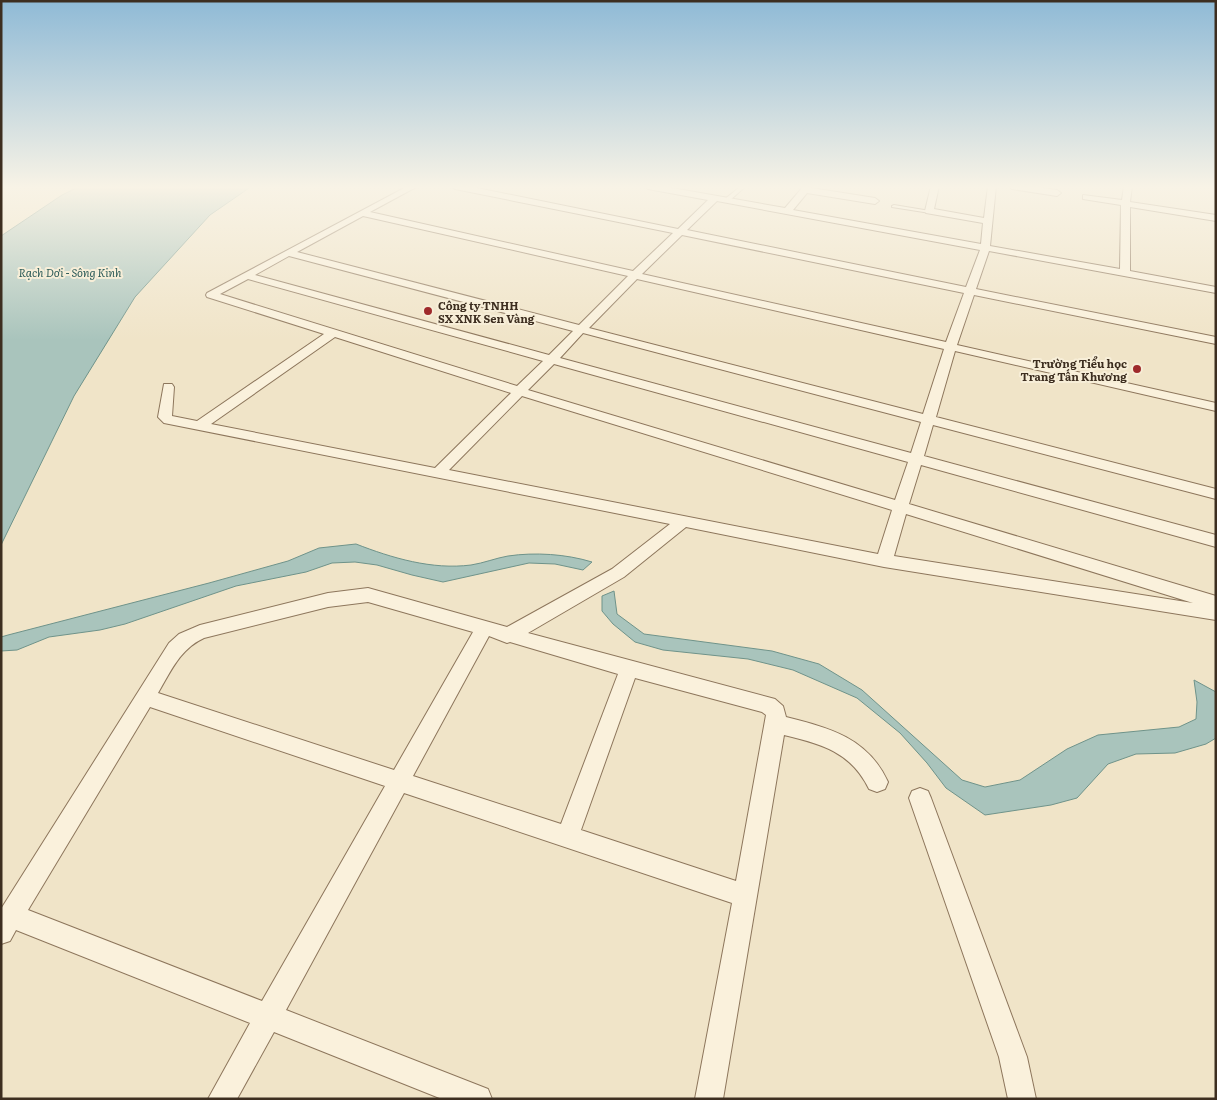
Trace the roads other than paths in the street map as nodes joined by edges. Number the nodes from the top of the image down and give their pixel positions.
1 (317, 237) edge
2 (471, 237) edge
3 (674, 237) edge
4 (706, 237) edge
5 (927, 237) edge
6 (986, 237) edge
7 (1126, 237) edge
8 (984, 248) junction
9 (288, 253) junction
10 (636, 274) junction
11 (1125, 274) junction
12 (247, 276) junction
13 (1216, 290) edge
14 (970, 291) junction
15 (581, 330) junction
16 (332, 333) junction
17 (1216, 341) edge
18 (951, 346) junction
19 (552, 359) junction
20 (168, 387) dead end
21 (519, 392) junction
22 (1216, 407) edge
23 (928, 420) junction
24 (199, 426) junction
25 (916, 459) junction
26 (438, 473) junction
27 (1216, 494) edge
28 (900, 507) junction
29 (684, 521) junction
30 (1216, 541) edge
31 (884, 561) junction
32 (1216, 603) edge
33 (1216, 613) edge
34 (484, 628) junction
35 (507, 636) junction
36 (629, 669) junction
37 (146, 697) junction
38 (776, 724) junction
39 (399, 781) junction
40 (877, 782) dead end
41 (920, 798) dead end
42 (567, 837) junction
43 (745, 896) junction
44 (6, 924) edge
45 (268, 1017) junction
46 (469, 1097) edge
47 (222, 1099) edge
48 (708, 1099) edge
49 (1022, 1099) edge

1 - 9 street
2 - 10 street
3 - 10 street
4 - 14 street
5 - 8 street
6 - 8 street
7 - 11 street
8 - 11 street
8 - 14 street
9 - 12 street
9 - 15 street
10 - 15 street
10 - 18 street
11 - 13 street
12 - 16 street
12 - 19 street
14 - 17 street
14 - 18 street
15 - 19 street
15 - 23 street
16 - 21 street
16 - 24 street
18 - 22 street
18 - 23 street
19 - 21 street
19 - 25 street
20 - 24 street
21 - 26 street
21 - 28 street
23 - 25 street
23 - 27 street
24 - 26 street
25 - 28 street
25 - 30 street
26 - 29 street
28 - 31 street
28 - 32 street
29 - 31 street
29 - 35 street
31 - 33 street
34 - 35 street
34 - 37 street
34 - 39 street
35 - 36 street
36 - 38 street
36 - 42 street
37 - 39 street
37 - 44 street
38 - 40 street
38 - 43 street
39 - 42 street
39 - 45 street
41 - 49 street
42 - 43 street
43 - 48 street
44 - 45 street
45 - 46 street
45 - 47 street

